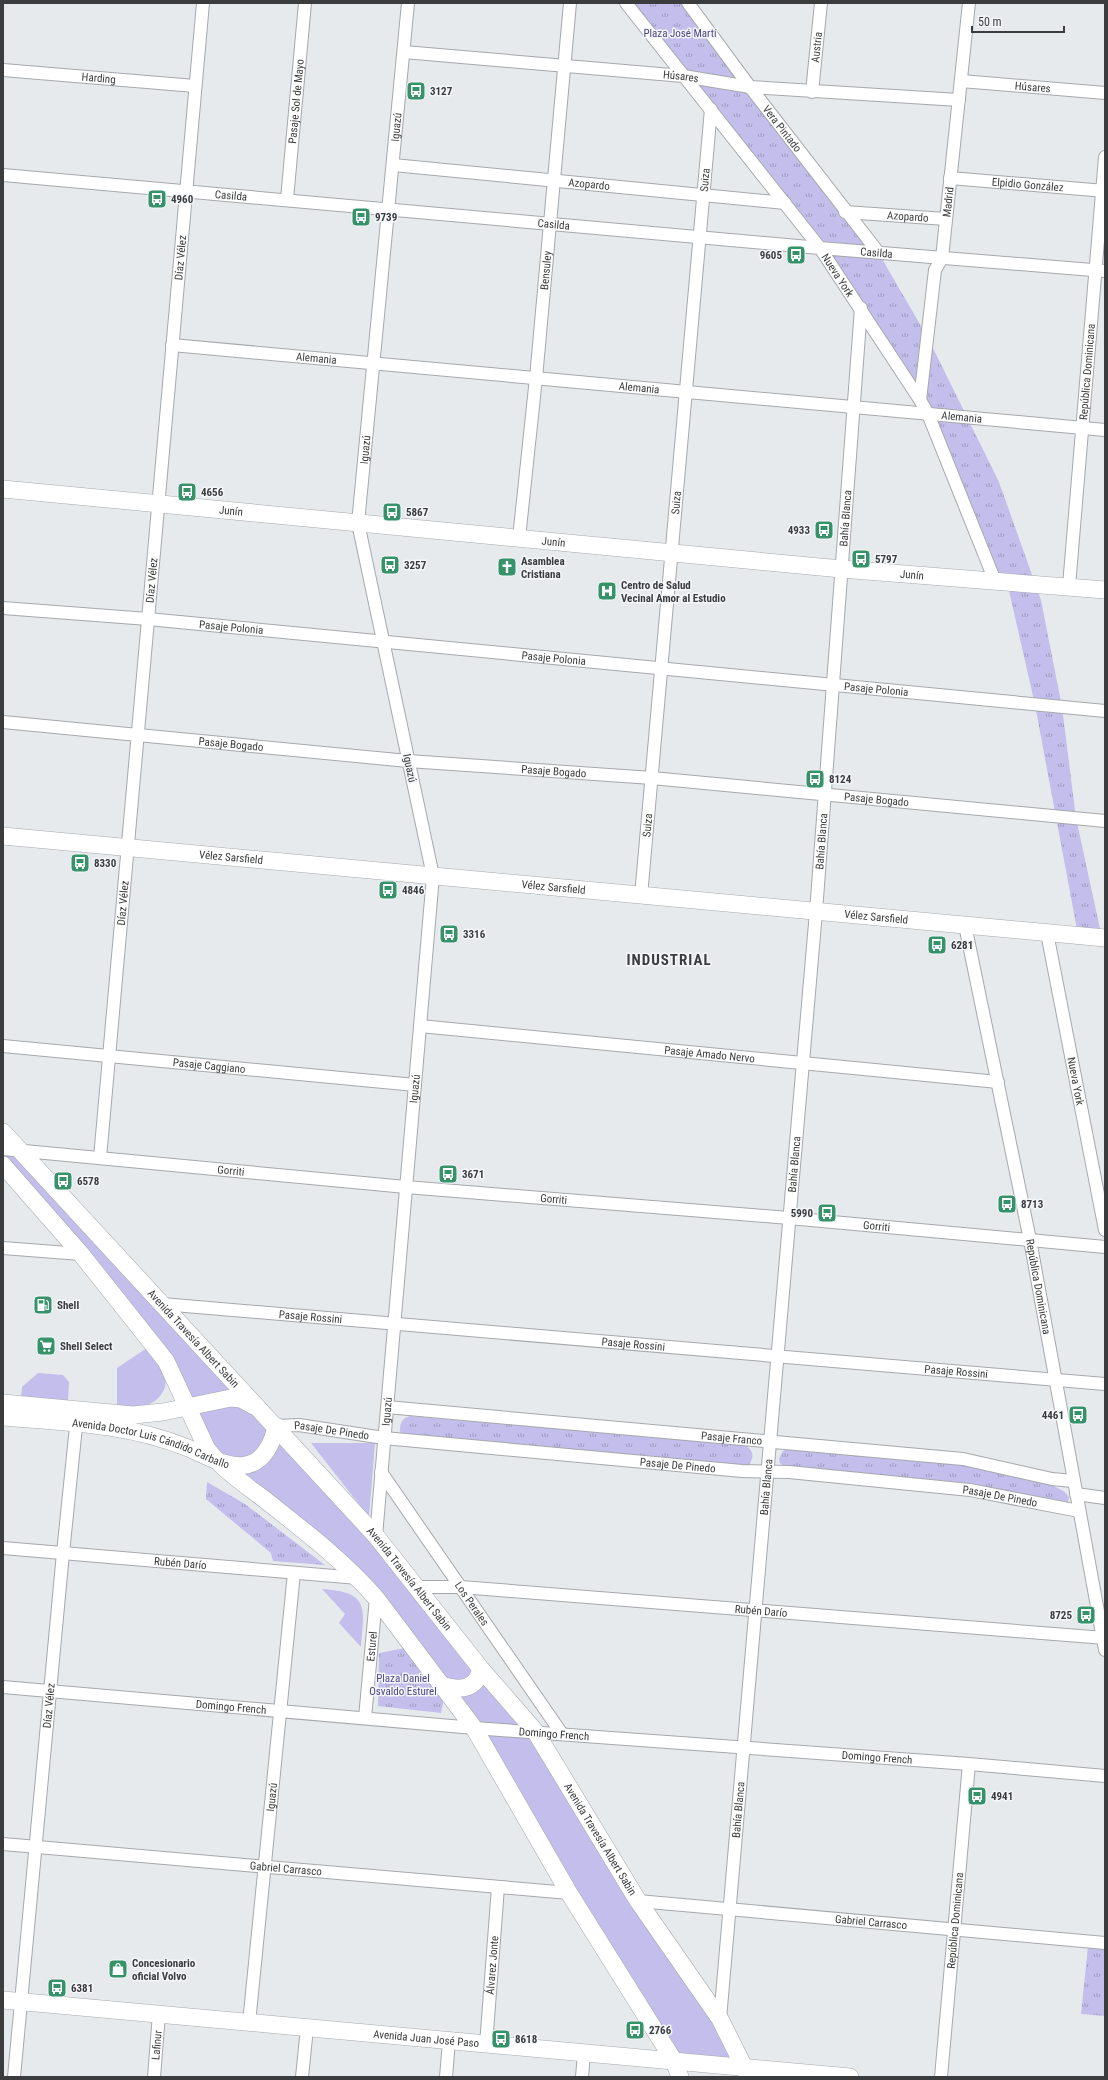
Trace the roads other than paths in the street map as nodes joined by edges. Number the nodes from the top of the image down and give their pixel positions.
1 (203, 3) edge
2 (305, 3) edge
3 (408, 3) edge
4 (570, 3) edge
5 (626, 3) edge
6 (688, 3) edge
7 (821, 3) edge
8 (969, 3) edge
9 (404, 52) junction
10 (564, 66) junction
11 (3, 70) edge
12 (683, 76) junction
13 (961, 81) junction
14 (195, 86) junction
15 (750, 87) junction
16 (812, 92) junction
17 (1105, 92) edge
18 (959, 100) junction
19 (711, 109) junction
20 (1105, 157) edge
21 (392, 165) junction
22 (3, 175) edge
23 (950, 178) junction
24 (553, 179) junction
25 (186, 190) junction
26 (1104, 191) edge
27 (704, 195) junction
28 (287, 199) junction
29 (785, 203) junction
30 (388, 209) junction
31 (845, 212) junction
32 (946, 219) junction
33 (550, 224) junction
34 (700, 237) junction
35 (820, 248) junction
36 (878, 252) junction
37 (942, 258) junction
38 (1100, 270) edge
39 (861, 308) junction
40 (172, 345) junction
41 (373, 364) junction
42 (536, 378) junction
43 (686, 392) junction
44 (920, 400) junction
45 (854, 407) junction
46 (928, 414) junction
47 (1082, 428) junction
48 (1105, 430) edge
49 (3, 489) edge
50 (158, 503) junction
51 (358, 523) junction
52 (519, 538) junction
53 (672, 553) junction
54 (841, 569) junction
55 (995, 581) junction
56 (1069, 586) junction
57 (1105, 590) edge
58 (3, 608) edge
59 (148, 619) junction
60 (385, 641) junction
61 (661, 668) junction
62 (833, 686) junction
63 (1105, 711) edge
64 (3, 722) edge
65 (138, 734) junction
66 (408, 760) junction
67 (652, 778) junction
68 (824, 796) junction
69 (1105, 821) edge
70 (3, 836) edge
71 (128, 847) junction
72 (433, 876) junction
73 (641, 896) junction
74 (816, 912) junction
75 (965, 925) junction
76 (1047, 933) junction
77 (1105, 938) edge
78 (420, 1026) junction
79 (3, 1046) edge
80 (109, 1058) junction
81 (803, 1061) junction
82 (998, 1082) junction
83 (415, 1085) junction
84 (3, 1132) edge
85 (11, 1150) edge
86 (100, 1158) junction
87 (3, 1165) edge
88 (406, 1187) junction
89 (789, 1218) junction
90 (1105, 1230) edge
91 (1030, 1240) junction
92 (1105, 1247) edge
93 (3, 1248) edge
94 (82, 1254) junction
95 (162, 1304) junction
96 (394, 1324) junction
97 (777, 1357) junction
98 (1056, 1380) junction
99 (1105, 1384) edge
100 (220, 1401) junction
101 (3, 1403) edge
102 (188, 1406) junction
103 (387, 1407) junction
104 (259, 1410) junction
105 (77, 1416) junction
106 (3, 1417) edge
107 (276, 1426) junction
108 (201, 1437) junction
109 (384, 1438) junction
110 (770, 1442) junction
111 (215, 1459) junction
112 (767, 1471) junction
113 (381, 1472) junction
114 (1073, 1481) junction
115 (1076, 1494) junction
116 (1105, 1498) edge
117 (1079, 1511) junction
118 (376, 1536) junction
119 (3, 1548) edge
120 (63, 1553) junction
121 (294, 1573) junction
122 (358, 1578) junction
123 (418, 1587) junction
124 (461, 1587) junction
125 (376, 1598) junction
126 (755, 1610) junction
127 (1104, 1642) edge
128 (482, 1669) junction
129 (442, 1685) junction
130 (3, 1687) edge
131 (50, 1691) junction
132 (280, 1711) junction
133 (365, 1718) junction
134 (474, 1728) junction
135 (535, 1731) junction
136 (562, 1734) junction
137 (743, 1747) junction
138 (969, 1764) junction
139 (1105, 1776) edge
140 (3, 1844) edge
141 (36, 1847) junction
142 (265, 1867) junction
143 (498, 1887) junction
144 (569, 1892) junction
145 (638, 1901) junction
146 (729, 1909) junction
147 (955, 1930) junction
148 (1105, 1943) edge
149 (3, 2000) edge
150 (22, 2002) junction
151 (159, 2014) junction
152 (720, 2019) junction
153 (249, 2023) junction
154 (307, 2028) junction
155 (449, 2041) junction
156 (486, 2044) junction
157 (584, 2053) junction
158 (677, 2069) edge
159 (747, 2072) edge
160 (14, 2077) edge
161 (154, 2077) edge
162 (302, 2077) edge
163 (446, 2077) edge
164 (582, 2077) edge
165 (850, 2077) edge
166 (941, 2077) edge

1 - 14 street, Díaz Vélez
2 - 28 street, Pasaje Sol de Mayo
3 - 9 street, Iguazú
4 - 10 street, Bensuley
5 - 12 street, Nueva York
6 - 15 street, Vera Pintado
7 - 16 street, Austria
8 - 13 street, Madrid
9 - 10 street, Húsares
9 - 21 street, Iguazú
10 - 12 street, Húsares
10 - 24 street, Bensuley
11 - 14 street, Harding
12 - 15 street, Húsares
12 - 19 street, Nueva York
13 - 17 street, Húsares
13 - 18 street, Madrid
14 - 25 street, Díaz Vélez
15 - 16 street, Húsares
15 - 31 street, Vera Pintado
16 - 18 street, Húsares
18 - 23 street, Madrid
19 - 27 street, Suiza
19 - 29 street, Nueva York
20 - 26 street, República Dominicana
21 - 24 street, Azopardo
21 - 30 street, Iguazú
22 - 25 street, Casilda
23 - 26 street, Elpidio González
23 - 32 street, Madrid
24 - 27 street, Azopardo
24 - 33 street, Bensuley
25 - 28 street, Casilda
25 - 40 street, Díaz Vélez
26 - 38 street, República Dominicana
27 - 29 street, Azopardo
27 - 34 street, Suiza
28 - 30 street, Casilda
29 - 35 street, Nueva York
30 - 33 street, Casilda
30 - 41 street, Iguazú
31 - 32 street, Azopardo
31 - 36 street, Vera Pintado
32 - 37 street, Madrid
33 - 34 street, Casilda
33 - 42 street, Bensuley
34 - 35 street, Casilda
34 - 43 street, Suiza
35 - 36 street, Casilda
35 - 39 street, Nueva York
36 - 37 street, Casilda
37 - 38 street, Casilda
37 - 44 street, Madrid
38 - 47 street, República Dominicana
39 - 44 street, Nueva York
39 - 45 street, Bahía Blanca
40 - 41 street, Alemania
40 - 50 street, Díaz Vélez
41 - 42 street, Alemania
41 - 51 street, Iguazú
42 - 43 street, Alemania
42 - 52 street, Bensuley
43 - 45 street, Alemania
43 - 53 street, Suiza
44 - 46 street, Nueva York
45 - 46 street, Alemania
45 - 54 street, Bahía Blanca
46 - 47 street, Alemania
46 - 55 street, Nueva York
47 - 48 street, Alemania
47 - 56 street, República Dominicana
49 - 50 main road, Junín
50 - 51 main road, Junín
50 - 59 street, Díaz Vélez
51 - 52 main road, Junín
51 - 60 street, Iguazú
52 - 53 main road, Junín
53 - 54 main road, Junín
53 - 61 street, Suiza
54 - 55 main road, Junín
54 - 62 street, Bahía Blanca
55 - 56 main road, Junín
56 - 57 main road, Junín
58 - 59 street, Pasaje Polonia
59 - 60 street, Pasaje Polonia
59 - 65 street, Díaz Vélez
60 - 61 street, Pasaje Polonia
60 - 66 street, Iguazú
61 - 62 street, Pasaje Polonia
61 - 67 street, Suiza
62 - 63 street, Pasaje Polonia
62 - 68 street, Bahía Blanca
64 - 65 street, Pasaje Bogado
65 - 66 street, Pasaje Bogado
65 - 71 street, Díaz Vélez
66 - 67 street, Pasaje Bogado
66 - 72 street, Iguazú
67 - 68 street, Pasaje Bogado
67 - 73 street, Suiza
68 - 69 street, Pasaje Bogado
68 - 74 street, Bahía Blanca
70 - 71 main road, Vélez Sarsfield
71 - 72 main road, Vélez Sarsfield
71 - 80 street, Díaz Vélez
72 - 73 main road, Vélez Sarsfield
72 - 78 street, Iguazú
73 - 74 main road, Vélez Sarsfield
74 - 75 main road, Vélez Sarsfield
74 - 81 street, Bahía Blanca
75 - 76 main road, Vélez Sarsfield
75 - 82 street, República Dominicana
76 - 77 main road, Vélez Sarsfield
76 - 90 street, Nueva York
78 - 81 street, Pasaje Amado Nervo
78 - 83 street, Iguazú
79 - 80 street, Pasaje Caggiano
80 - 83 street, Pasaje Caggiano
80 - 86 street, Díaz Vélez
81 - 82 street, Pasaje Amado Nervo
81 - 89 street, Bahía Blanca
82 - 91 street, República Dominicana
83 - 88 street, Iguazú
84 - 85 main road, Avenida Travesía Albert Sabin
85 - 86 street, Gorriti
85 - 95 main road, Avenida Travesía Albert Sabin
86 - 88 street, Gorriti
87 - 94 main road
88 - 89 street, Gorriti
88 - 96 street, Iguazú
89 - 91 street, Gorriti
89 - 97 street, Bahía Blanca
91 - 92 street, Gorriti
91 - 98 street, República Dominicana
93 - 94 street
94 - 102 main road
95 - 96 street, Pasaje Rossini
95 - 104 main road, Avenida Travesía Albert Sabin
96 - 97 street, Pasaje Rossini
96 - 103 street, Iguazú
97 - 98 street, Pasaje Rossini
97 - 110 street, Bahía Blanca
98 - 99 street, Pasaje Rossini
98 - 114 street, República Dominicana
100 - 102 main road, Avenida Doctor Luis Cándido Carballo
100 - 104 main road, Avenida Doctor Luis Cándido Carballo
100 - 108 main road, Avenida Doctor Luis Cándido Carballo
101 - 105 main road, Avenida Doctor Luis Cándido Carballo
102 - 105 main road, Avenida Doctor Luis Cándido Carballo
102 - 108 main road
103 - 109 street, Iguazú
103 - 110 street, Pasaje Franco
104 - 107 main road, Avenida Travesía Albert Sabin
105 - 106 main road, Avenida Doctor Luis Cándido Carballo
105 - 111 main road, Avenida Doctor Luis Cándido Carballo
105 - 120 street, Díaz Vélez
107 - 109 street, Pasaje De Pinedo
107 - 111 main road, Avenida Doctor Luis Cándido Carballo
107 - 118 main road, Avenida Travesía Albert Sabin
108 - 111 main road
109 - 112 street, Pasaje De Pinedo
109 - 113 street, Iguazú
110 - 112 street, Bahía Blanca
110 - 114 street, Pasaje Franco
111 - 122 main road
112 - 117 street, Pasaje De Pinedo
112 - 126 street, Bahía Blanca
113 - 118 street, Iguazú
113 - 124 street, Los Perales
114 - 115 street, República Dominicana
115 - 116 street
115 - 117 street, República Dominicana
117 - 127 street, República Dominicana
118 - 123 main road, Avenida Travesía Albert Sabin
119 - 120 street, Rubén Darío
120 - 121 street, Rubén Darío
120 - 131 street, Díaz Vélez
121 - 122 street, Rubén Darío
121 - 132 street, Iguazú
122 - 125 main road
123 - 124 street, Rubén Darío
123 - 128 main road, Avenida Travesía Albert Sabin
124 - 126 street, Rubén Darío
124 - 136 street, Los Perales
125 - 129 main road
125 - 133 street, Esturel
126 - 127 street, Rubén Darío
126 - 137 street, Bahía Blanca
128 - 129 main road
128 - 135 main road, Avenida Travesía Albert Sabin
129 - 134 main road
130 - 131 street, Domingo French
131 - 132 street, Domingo French
131 - 141 street, Díaz Vélez
132 - 133 street, Domingo French
132 - 142 street, Iguazú
133 - 134 street, Domingo French
134 - 135 street, Domingo French
134 - 144 main road
135 - 136 street, Domingo French
135 - 145 main road, Avenida Travesía Albert Sabin
136 - 137 street, Domingo French
137 - 138 street, Domingo French
137 - 146 street, Bahía Blanca
138 - 139 street, Domingo French
138 - 147 street, República Dominicana
140 - 141 street, Gabriel Carrasco
141 - 142 street, Gabriel Carrasco
141 - 150 street, Díaz Vélez
142 - 143 street, Gabriel Carrasco
142 - 153 street, Iguazú
143 - 144 street, Gabriel Carrasco
143 - 156 street, Álvarez Jonte
144 - 158 main road
145 - 146 street, Gabriel Carrasco
145 - 152 main road, Avenida Travesía Albert Sabin
146 - 147 street, Gabriel Carrasco
146 - 152 street, Bahía Blanca
147 - 148 street, Gabriel Carrasco
147 - 166 street, República Dominicana
149 - 150 main road, Avenida Juan José Paso
150 - 151 main road, Avenida Juan José Paso
150 - 160 street, Díaz Vélez
151 - 153 main road, Avenida Juan José Paso
151 - 161 street, Lafinur
152 - 159 main road, Avenida Travesía Albert Sabin
153 - 154 main road, Avenida Juan José Paso
154 - 155 main road, Avenida Juan José Paso
154 - 162 street
155 - 156 main road, Avenida Juan José Paso
155 - 163 street
156 - 157 main road, Avenida Juan José Paso
157 - 158 main road, Avenida Juan José Paso
157 - 164 street
158 - 159 main road, Avenida Juan José Paso
159 - 165 main road, Avenida Juan José Paso

